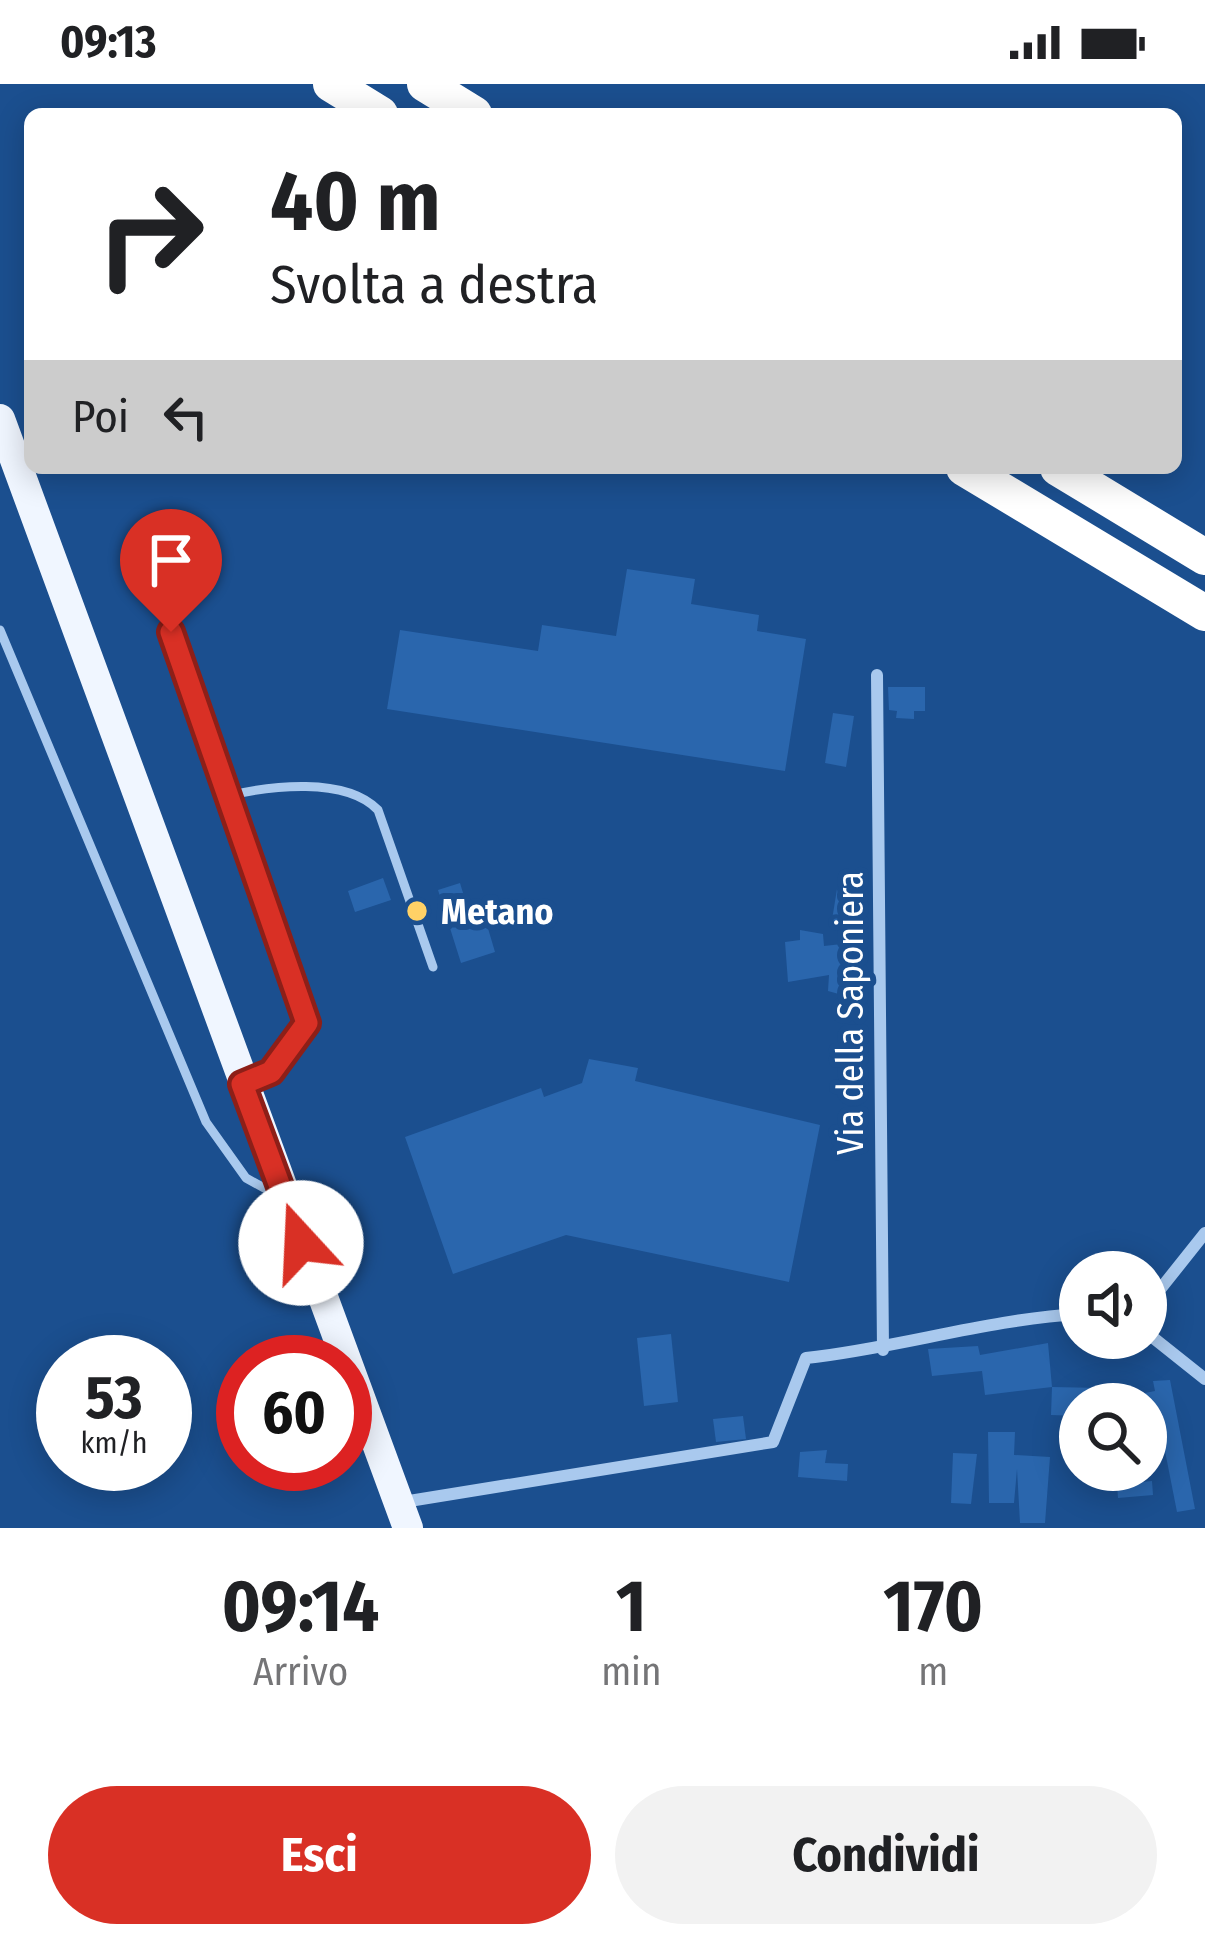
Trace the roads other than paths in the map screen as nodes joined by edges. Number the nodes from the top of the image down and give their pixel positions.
1 (331, 84) edge
2 (425, 84) edge
3 (370, 108) edge
4 (464, 108) edge
5 (0, 419) edge
6 (974, 474) edge
7 (1068, 474) edge
8 (1205, 557) edge
9 (1205, 613) edge
10 (0, 630) edge
11 (171, 632) dead end
12 (877, 675) dead end
13 (226, 796) junction
14 (433, 967) dead end
15 (242, 1084) junction
16 (285, 1199) junction
17 (1205, 1232) edge
18 (1167, 1280) edge
19 (1059, 1315) edge
20 (1167, 1348) edge
21 (883, 1349) junction
22 (1205, 1379) edge
23 (403, 1515) edge

1 - 3 highway
2 - 4 highway
5 - 15 main road
6 - 9 highway
7 - 8 highway
10 - 16 lane
11 - 13 lane
12 - 21 street, Via della Saponiera
13 - 14 lane
13 - 15 lane
15 - 16 main road
16 - 23 main road
17 - 18 street
19 - 21 street
20 - 22 street
21 - 23 street

